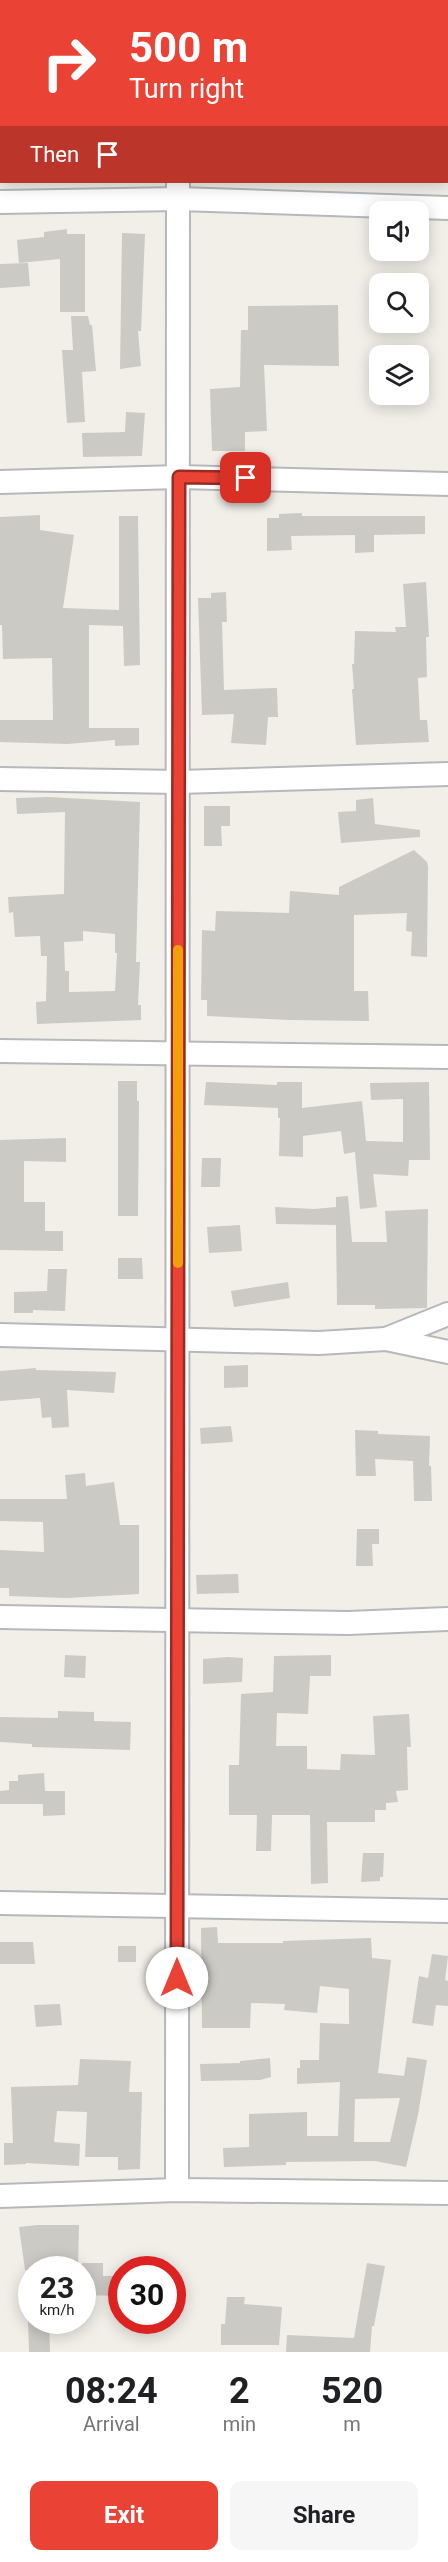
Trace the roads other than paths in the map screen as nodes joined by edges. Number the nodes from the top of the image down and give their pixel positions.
1 (179, 190) edge
2 (0, 202) edge
3 (448, 208) edge
4 (179, 477) junction
5 (0, 482) edge
6 (448, 484) edge
7 (448, 774) edge
8 (0, 779) edge
9 (178, 782) junction
10 (0, 1051) edge
11 (178, 1054) junction
12 (448, 1057) edge
13 (448, 1314) edge
14 (0, 1335) edge
15 (178, 1338) junction
16 (386, 1339) junction
17 (448, 1352) edge
18 (0, 1617) edge
19 (448, 1619) edge
20 (178, 1621) junction
21 (0, 1903) edge
22 (178, 1907) junction
23 (448, 1911) edge
24 (177, 2190) junction
25 (448, 2193) edge
26 (0, 2196) edge

1 - 2 street
1 - 3 street
1 - 4 street
4 - 5 street
4 - 6 street
4 - 9 street
7 - 9 street
8 - 9 street
9 - 11 street
10 - 11 street
11 - 12 street
11 - 15 street
13 - 16 street
14 - 15 street
15 - 16 street
15 - 20 street
16 - 17 street
18 - 20 street
19 - 20 street
20 - 22 street
21 - 22 street
22 - 23 street
22 - 24 street
24 - 25 street
24 - 26 street

